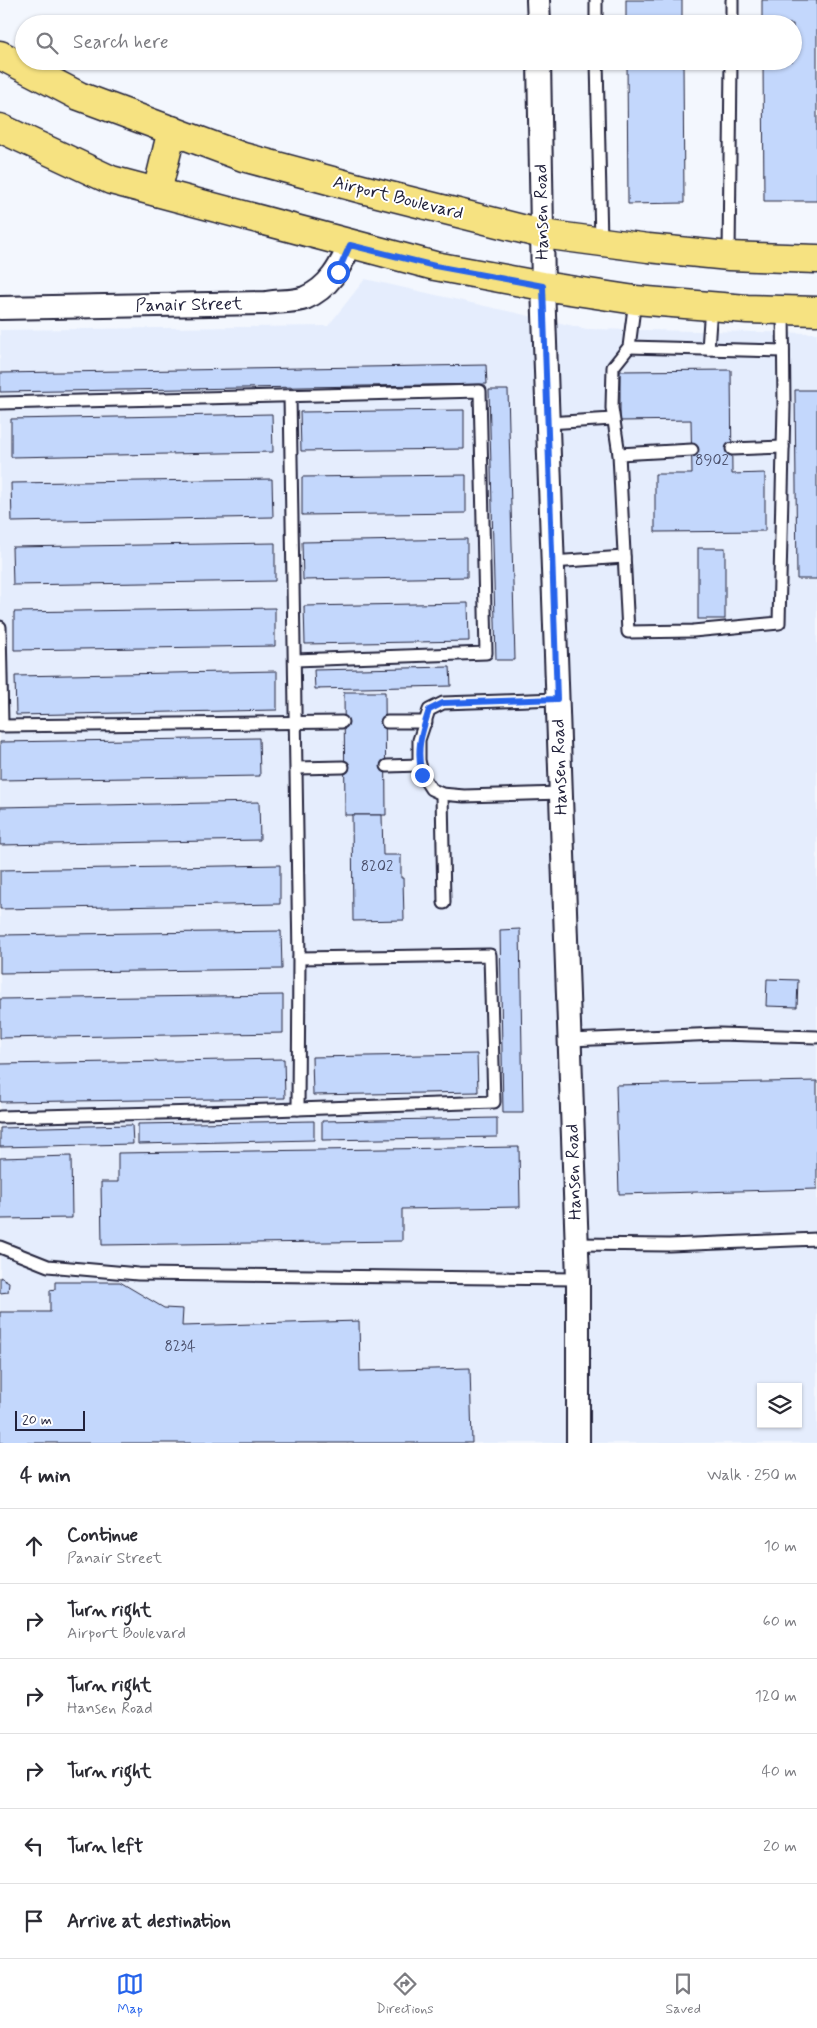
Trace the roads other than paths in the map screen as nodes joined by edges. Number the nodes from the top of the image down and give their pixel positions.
1 (538, 0) edge
2 (596, 0) edge
3 (732, 0) edge
4 (538, 15) edge
5 (596, 15) edge
6 (732, 15) edge
7 (0, 55) edge
8 (15, 63) edge
9 (29, 70) edge
10 (539, 70) edge
11 (597, 70) edge
12 (731, 70) edge
13 (0, 128) edge
14 (172, 130) junction
15 (157, 192) junction
16 (542, 234) junction
17 (601, 242) junction
18 (350, 245) junction
19 (729, 256) junction
20 (817, 259) edge
21 (543, 286) junction
22 (635, 300) junction
23 (711, 306) junction
24 (0, 308) edge
25 (783, 309) junction
26 (817, 310) edge
27 (628, 347) junction
28 (708, 349) junction
29 (783, 351) junction
30 (290, 396) junction
31 (0, 403) edge
32 (613, 419) junction
33 (548, 423) junction
34 (783, 447) junction
35 (732, 449) dead end
36 (692, 450) dead end
37 (619, 454) junction
38 (624, 557) junction
39 (552, 562) junction
40 (0, 627) edge
41 (295, 660) junction
42 (557, 699) junction
43 (296, 722) junction
44 (342, 722) dead end
45 (387, 722) dead end
46 (426, 722) junction
47 (1, 726) edge
48 (420, 765) junction
49 (387, 766) dead end
50 (343, 767) dead end
51 (297, 768) junction
52 (561, 793) junction
53 (442, 794) junction
54 (444, 903) dead end
55 (299, 958) junction
56 (817, 1036) edge
57 (569, 1040) junction
58 (298, 1109) junction
59 (0, 1117) edge
60 (817, 1240) edge
61 (576, 1244) junction
62 (0, 1247) edge
63 (578, 1279) junction
64 (578, 1443) edge

1 - 4 street
2 - 5 lane
3 - 6 lane
7 - 8 main road, Airport Boulevard
9 - 14 main road, Airport Boulevard
10 - 16 street, Hansen Road
11 - 17 lane
12 - 19 lane
13 - 15 main road
14 - 15 main road
14 - 16 main road, Airport Boulevard
15 - 18 main road
16 - 17 main road, Airport Boulevard
16 - 21 street, Hansen Road
17 - 19 main road, Airport Boulevard
18 - 21 main road
18 - 24 street, Panair Street
19 - 20 main road, Airport Boulevard
21 - 22 main road
21 - 33 street, Hansen Road
22 - 23 main road
22 - 27 lane
23 - 25 main road
23 - 28 lane
25 - 26 main road
25 - 29 lane
27 - 28 lane
27 - 32 lane
28 - 29 lane
29 - 34 lane
30 - 31 lane
30 - 41 lane
30 - 41 lane
32 - 33 lane
32 - 37 lane
33 - 39 street, Hansen Road
34 - 35 lane
34 - 38 lane
36 - 37 lane
37 - 38 lane
38 - 39 lane
39 - 42 street, Hansen Road
40 - 47 lane
41 - 43 lane
42 - 46 lane
42 - 52 street, Hansen Road
43 - 44 lane
43 - 47 lane
43 - 51 lane
45 - 46 lane
46 - 48 lane
48 - 49 lane
48 - 53 lane
50 - 51 lane
51 - 55 lane
52 - 53 lane
52 - 57 street, Hansen Road
53 - 54 lane
55 - 58 lane
55 - 58 lane
56 - 57 lane
57 - 61 street, Hansen Road
58 - 59 lane
60 - 61 lane
61 - 63 street, Hansen Road
62 - 63 lane
63 - 64 street, Hansen Road

